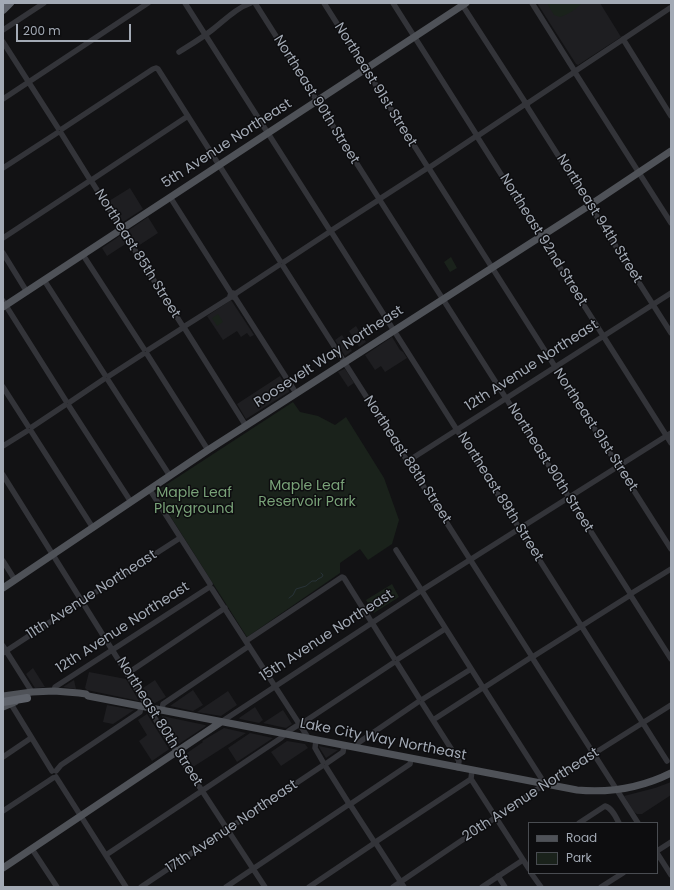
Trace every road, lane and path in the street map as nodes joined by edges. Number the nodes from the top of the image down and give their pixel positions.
1 (10, 3) edge
2 (44, 3) edge
3 (148, 3) edge
4 (185, 3) edge
5 (250, 3) edge
6 (255, 3) edge
7 (324, 3) edge
8 (393, 3) edge
9 (532, 3) edge
10 (463, 4) edge
11 (670, 6) edge
12 (3, 10) edge
13 (3, 30) edge
14 (205, 35) junction
15 (414, 36) junction
16 (623, 40) junction
17 (3, 42) edge
18 (179, 52) dead end
19 (365, 69) junction
20 (575, 72) junction
21 (28, 82) junction
22 (3, 99) edge
23 (317, 101) junction
24 (526, 104) junction
25 (188, 116) junction
26 (671, 116) edge
27 (59, 131) junction
28 (268, 133) junction
29 (477, 136) junction
30 (671, 150) edge
31 (219, 165) junction
32 (3, 168) edge
33 (428, 168) junction
34 (639, 172) junction
35 (90, 180) junction
36 (170, 197) junction
37 (379, 200) junction
38 (590, 205) junction
39 (671, 223) edge
40 (121, 230) junction
41 (330, 231) junction
42 (540, 236) junction
43 (3, 238) edge
44 (3, 253) edge
45 (83, 255) junction
46 (282, 263) junction
47 (492, 267) junction
48 (44, 280) junction
49 (27, 292) junction
50 (671, 293) edge
51 (233, 295) junction
52 (442, 299) junction
53 (653, 304) junction
54 (4, 305) edge
55 (183, 327) junction
56 (394, 331) junction
57 (671, 333) edge
58 (604, 336) junction
59 (145, 352) junction
60 (345, 362) junction
61 (555, 366) junction
62 (107, 378) junction
63 (3, 387) edge
64 (296, 393) junction
65 (506, 398) junction
66 (68, 403) junction
67 (246, 426) junction
68 (29, 429) junction
69 (457, 429) junction
70 (669, 434) edge
71 (671, 443) edge
72 (3, 446) edge
73 (208, 450) junction
74 (408, 461) junction
75 (618, 466) junction
76 (3, 475) edge
77 (170, 476) junction
78 (150, 490) junction
79 (569, 497) junction
80 (131, 502) junction
81 (93, 528) junction
82 (520, 528) junction
83 (180, 538) junction
84 (671, 549) edge
85 (396, 550) dead end
86 (53, 554) junction
87 (470, 559) junction
88 (3, 561) edge
89 (671, 569) edge
90 (15, 580) junction
91 (210, 587) junction
92 (3, 588) edge
93 (421, 590) junction
94 (630, 594) junction
95 (82, 601) junction
96 (225, 608) junction
97 (372, 623) junction
98 (581, 625) junction
99 (445, 630) junction
100 (246, 641) junction
101 (249, 646) junction
102 (4, 650) edge
103 (113, 650) junction
104 (532, 657) junction
105 (671, 659) edge
106 (396, 661) junction
107 (470, 668) junction
108 (128, 673) junction
109 (275, 686) junction
110 (483, 688) junction
111 (54, 691) junction
112 (30, 695) junction
113 (88, 696) junction
114 (5, 699) edge
115 (421, 700) junction
116 (671, 705) edge
117 (141, 706) junction
118 (3, 707) edge
119 (149, 708) junction
120 (162, 710) junction
121 (433, 720) junction
122 (222, 722) junction
123 (642, 723) junction
124 (299, 724) junction
125 (285, 734) junction
126 (32, 738) junction
127 (312, 739) junction
128 (344, 746) junction
129 (357, 748) junction
130 (177, 752) junction
131 (594, 754) junction
132 (3, 757) edge
133 (411, 759) junction
134 (667, 760) dead end
135 (324, 765) junction
136 (458, 768) junction
137 (472, 770) junction
138 (54, 774) junction
139 (671, 774) edge
140 (471, 779) junction
141 (545, 785) junction
142 (617, 790) junction
143 (202, 791) junction
144 (350, 804) junction
145 (3, 811) edge
146 (81, 816) junction
147 (496, 818) junction
148 (581, 822) edge
149 (618, 822) edge
150 (636, 822) edge
151 (228, 829) junction
152 (671, 842) edge
153 (375, 843) junction
154 (32, 849) junction
155 (658, 851) edge
156 (658, 854) edge
157 (106, 855) junction
158 (523, 860) junction
159 (3, 868) edge
160 (528, 868) edge
161 (253, 869) junction
162 (532, 874) edge
163 (622, 874) edge
164 (671, 875) edge
165 (498, 876) junction
166 (402, 884) edge
167 (609, 885) edge
168 (57, 887) edge
169 (126, 887) edge
170 (141, 887) edge
171 (226, 887) edge
172 (265, 887) edge
173 (310, 887) edge
174 (393, 887) edge
175 (482, 887) edge
176 (505, 887) edge
177 (541, 887) edge
178 (601, 887) edge

1 - 12 highway
2 - 13 street
3 - 21 street
4 - 14 street, Northeast 89th Street
5 - 14 street
6 - 23 street, Northeast 90th Street
7 - 19 street, Northeast 91st Street
8 - 15 street, Northeast 92nd Street
9 - 20 street
10 - 15 main road, 5th Avenue Northeast
10 - 24 street, Northeast 94th Street
11 - 16 street
14 - 18 street
14 - 28 street, Northeast 89th Street
15 - 19 main road, 5th Avenue Northeast
15 - 29 street, Northeast 92nd Street
16 - 20 street
16 - 26 street
17 - 21 street, Northeast 85th Street
19 - 23 main road, 5th Avenue Northeast
19 - 33 street, Northeast 91st Street
20 - 24 street
20 - 34 street
21 - 22 street
21 - 27 street, Northeast 85th Street
23 - 28 main road, 5th Avenue Northeast
23 - 37 street, Northeast 90th Street
24 - 29 street
24 - 38 street, Northeast 94th Street
25 - 27 street, Northeast 88th Street
25 - 31 street, Northeast 88th Street
25 - 35 street
27 - 32 street
27 - 35 street, Northeast 85th Street
28 - 31 main road, 5th Avenue Northeast
28 - 41 street, Northeast 89th Street
29 - 33 street
29 - 42 street, Northeast 92nd Street
30 - 34 main road, Roosevelt Way Northeast
31 - 36 main road, 5th Avenue Northeast
31 - 46 street, Northeast 88th Street
33 - 37 street
33 - 47 street, Northeast 91st Street
34 - 38 main road, Roosevelt Way Northeast
34 - 39 street
35 - 40 street, Northeast 85th Street
35 - 43 street
36 - 40 main road, 5th Avenue Northeast
36 - 51 street
37 - 41 street
37 - 52 street, Northeast 90th Street
38 - 42 main road, Roosevelt Way Northeast
38 - 53 street, Northeast 94th Street
40 - 45 main road, 5th Avenue Northeast
40 - 55 street, Northeast 85th Street
41 - 46 street
41 - 56 street, Northeast 89th Street
42 - 47 main road, Roosevelt Way Northeast
42 - 58 street, Northeast 92nd Street
44 - 49 street
45 - 48 main road, 5th Avenue Northeast
45 - 59 street
46 - 51 street
46 - 60 street, Northeast 88th Street
47 - 52 main road, Roosevelt Way Northeast
47 - 61 street, Northeast 91st Street
48 - 49 main road, 5th Avenue Northeast
48 - 62 street
49 - 54 main road, 5th Avenue Northeast
50 - 53 street, 12th Avenue Northeast
51 - 55 street
51 - 64 street
52 - 56 main road, Roosevelt Way Northeast
52 - 65 street, Northeast 90th Street
53 - 57 street, Northeast 94th Street
53 - 58 street, 12th Avenue Northeast
54 - 66 street
55 - 59 street
55 - 67 street, Northeast 85th Street
56 - 60 main road, Roosevelt Way Northeast
56 - 69 street, Northeast 89th Street
58 - 61 street, 12th Avenue Northeast
58 - 70 street, Northeast 92nd Street
59 - 62 street
59 - 73 street
60 - 64 main road, Roosevelt Way Northeast
60 - 74 street, Northeast 88th Street
61 - 65 street, 12th Avenue Northeast
61 - 75 street, Northeast 91st Street
62 - 66 street
62 - 77 street
63 - 68 street
64 - 67 main road, Roosevelt Way Northeast
65 - 69 street, 12th Avenue Northeast
65 - 79 street, Northeast 90th Street
66 - 68 street
66 - 80 street
67 - 73 main road, Roosevelt Way Northeast
68 - 72 street
68 - 81 street
69 - 74 street, 12th Avenue Northeast
69 - 82 street, Northeast 89th Street
70 - 71 street, Northeast 92nd Street
70 - 75 street, 15th Avenue Northeast
73 - 77 main road, Roosevelt Way Northeast
74 - 87 street, Northeast 88th Street
75 - 79 street, 15th Avenue Northeast
75 - 84 street, Northeast 91st Street
76 - 86 street, Northeast 80th Street
77 - 78 main road, Roosevelt Way Northeast
78 - 80 main road, Roosevelt Way Northeast
78 - 83 street
79 - 82 street, 15th Avenue Northeast
79 - 94 street, Northeast 90th Street
80 - 81 main road, Roosevelt Way Northeast
81 - 86 main road, Roosevelt Way Northeast
82 - 87 street, 15th Avenue Northeast
82 - 98 street, Northeast 89th Street
83 - 91 street
83 - 95 street, 11th Avenue Northeast
85 - 93 street
86 - 90 main road, Roosevelt Way Northeast
86 - 95 street, Northeast 80th Street
87 - 93 street, 15th Avenue Northeast
87 - 104 street, Northeast 88th Street
88 - 90 street
89 - 94 street
90 - 92 main road, Roosevelt Way Northeast
91 - 96 street
91 - 103 street, 12th Avenue Northeast
93 - 97 street, 15th Avenue Northeast
93 - 99 street
94 - 98 street
94 - 105 street, Northeast 90th Street
95 - 102 street, 11th Avenue Northeast
95 - 103 street, Northeast 80th Street
96 - 100 street
96 - 108 street
97 - 100 street
97 - 106 street
97 - 109 street, 15th Avenue Northeast
98 - 104 street
98 - 123 street, Northeast 89th Street
99 - 106 street
99 - 107 street
100 - 101 street
101 - 109 street
101 - 120 street
102 - 112 street
103 - 108 street, Northeast 80th Street
103 - 111 street, 12th Avenue Northeast
104 - 110 street
104 - 131 street, Northeast 88th Street
106 - 115 street
106 - 124 street
107 - 110 street
107 - 115 street
108 - 119 street, Northeast 80th Street
109 - 122 street, 15th Avenue Northeast
109 - 124 street
110 - 121 street
110 - 141 street
111 - 112 main road, Lake City Way Northeast
111 - 113 main road, Lake City Way Northeast
112 - 113 main road, Lake City Way Northeast
112 - 114 highway
113 - 117 main road, Lake City Way Northeast
114 - 118 main road
114 - 126 street
115 - 121 street
115 - 129 street
116 - 123 street, 20th Avenue Northeast
117 - 119 main road, Lake City Way Northeast
117 - 138 street
119 - 120 main road, Lake City Way Northeast
119 - 130 street, Northeast 80th Street
120 - 122 main road, Lake City Way Northeast
121 - 136 street
122 - 125 main road, Lake City Way Northeast
122 - 130 main road, 15th Avenue Northeast
123 - 131 street, 20th Avenue Northeast
123 - 134 street, Northeast 89th Street
124 - 125 street
124 - 127 street
125 - 127 main road, Lake City Way Northeast
125 - 143 street
126 - 132 street
126 - 138 street
127 - 128 main road, Lake City Way Northeast
127 - 135 street
128 - 129 main road, Lake City Way Northeast
128 - 135 street, 17th Avenue Northeast
129 - 133 main road, Lake City Way Northeast
130 - 143 street, Northeast 80th Street
130 - 146 main road, 15th Avenue Northeast
131 - 141 street, 20th Avenue Northeast
131 - 142 street, Northeast 88th Street
133 - 136 main road, Lake City Way Northeast
133 - 144 street
135 - 144 street
135 - 151 street, 17th Avenue Northeast
136 - 137 main road, Lake City Way Northeast
137 - 140 street
137 - 141 main road, Lake City Way Northeast
138 - 145 street
138 - 146 street
139 - 142 main road, Lake City Way Northeast
140 - 147 street
140 - 153 street
141 - 142 main road, Lake City Way Northeast
141 - 147 street, 20th Avenue Northeast
142 - 150 street, Northeast 88th Street
143 - 151 street, Northeast 80th Street
143 - 157 street
144 - 153 street
144 - 161 street
146 - 154 main road, 15th Avenue Northeast
146 - 157 street
147 - 158 street
147 - 166 street, 20th Avenue Northeast
148 - 149 street
151 - 161 street, Northeast 80th Street
151 - 170 street, 17th Avenue Northeast
152 - 155 street
153 - 166 street
153 - 173 street
154 - 159 main road, 15th Avenue Northeast
154 - 168 street
156 - 164 street
157 - 169 street
158 - 160 street
158 - 165 street
161 - 171 street
161 - 172 street, Northeast 80th Street
162 - 177 street
163 - 167 street
165 - 175 street
165 - 176 street
166 - 174 street, 20th Avenue Northeast
167 - 178 street

